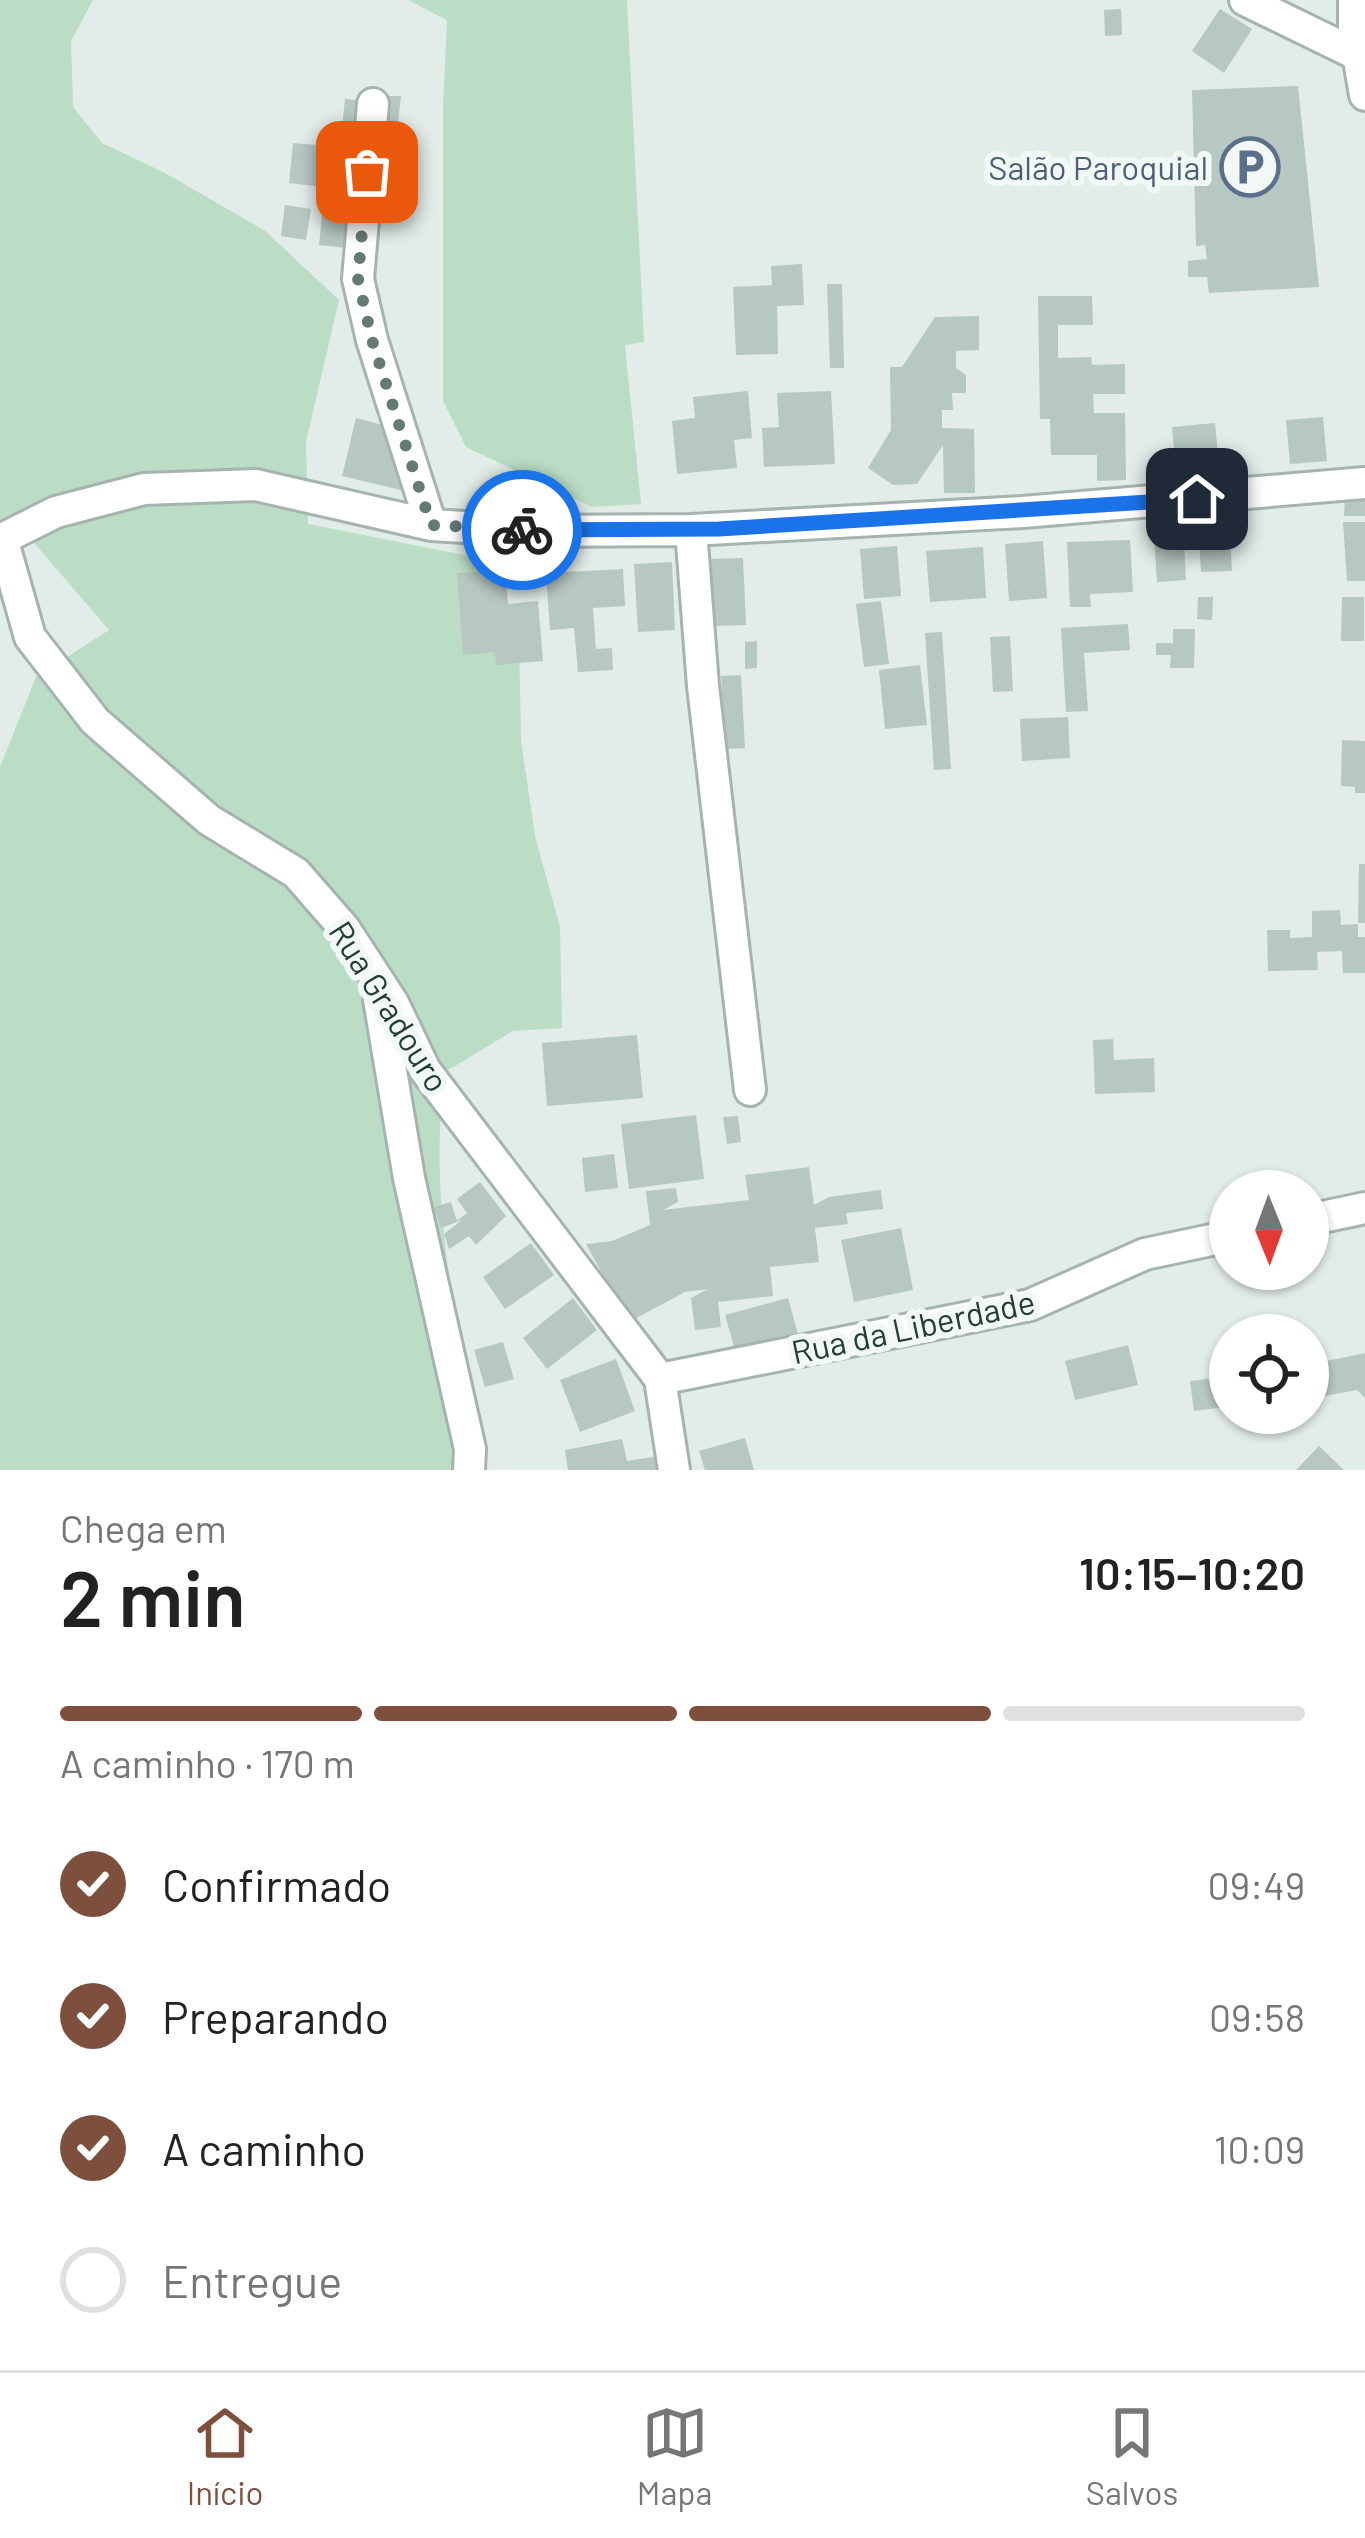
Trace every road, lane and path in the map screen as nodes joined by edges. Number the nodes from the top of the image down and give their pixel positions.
1 (1245, 0) edge
2 (1354, 0) edge
3 (1358, 56) junction
4 (1365, 95) edge
5 (373, 104) dead end
6 (1365, 483) edge
7 (431, 525) junction
8 (691, 530) junction
9 (1, 538) edge
10 (375, 976) junction
11 (750, 1090) dead end
12 (1365, 1208) edge
13 (1329, 1216) edge
14 (1209, 1240) edge
15 (660, 1378) junction
16 (469, 1470) edge
17 (674, 1470) edge

1 - 3 street
2 - 3 street
3 - 4 street
5 - 7 street
6 - 8 street
7 - 8 street
7 - 9 street
8 - 11 street
9 - 10 street, Rua Gradouro
10 - 15 street, Rua Gradouro
10 - 16 street
12 - 13 street
14 - 15 street, Rua da Liberdade
15 - 17 street, Rua Gradouro

